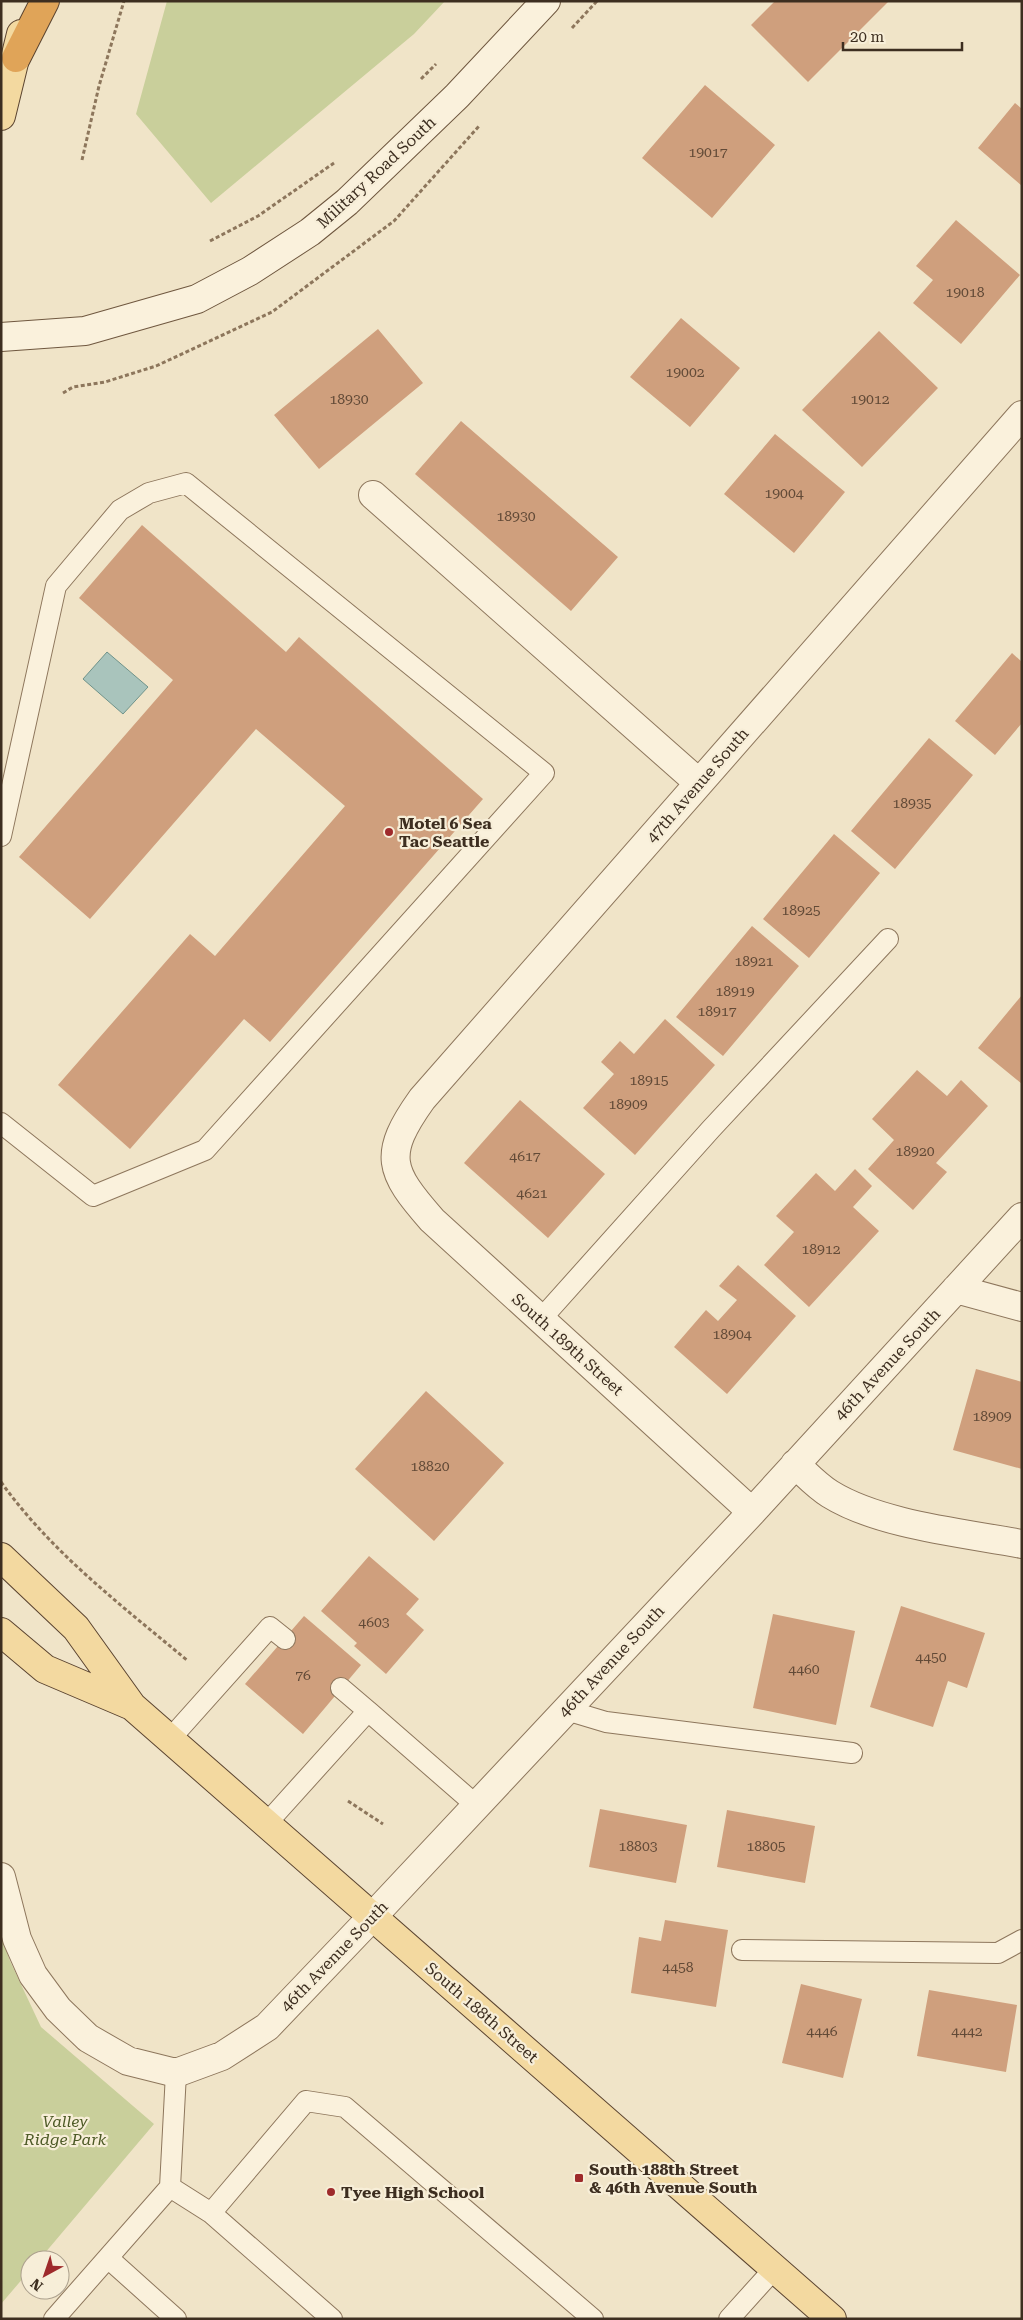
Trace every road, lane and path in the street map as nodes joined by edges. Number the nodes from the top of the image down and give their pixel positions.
1 (30, 1) edge
2 (45, 1) edge
3 (124, 1) edge
4 (546, 1) edge
5 (16, 58) junction
6 (442, 58) dead end
7 (414, 86) dead end
8 (1, 116) edge
9 (82, 160) dead end
10 (335, 162) dead end
11 (210, 241) dead end
12 (1, 337) edge
13 (73, 387) dead end
14 (63, 393) dead end
15 (1022, 415) edge
16 (373, 495) dead end
17 (699, 783) junction
18 (1, 836) edge
19 (888, 939) dead end
20 (1, 1123) edge
21 (395, 1167) joint
22 (1022, 1217) edge
23 (956, 1289) junction
24 (1022, 1306) edge
25 (541, 1319) junction
26 (795, 1464) junction
27 (1, 1482) edge
28 (752, 1512) junction
29 (1022, 1544) edge
30 (1, 1557) edge
31 (1, 1632) edge
32 (285, 1639) dead end
33 (188, 1661) dead end
34 (342, 1688) dead end
35 (132, 1706) junction
36 (566, 1710) junction
37 (368, 1711) junction
38 (170, 1739) junction
39 (852, 1753) dead end
40 (348, 1801) dead end
41 (477, 1806) junction
42 (266, 1823) junction
43 (383, 1824) dead end
44 (1, 1877) edge
45 (373, 1916) junction
46 (1022, 1940) edge
47 (742, 1950) dead end
48 (176, 2073) junction
49 (170, 2188) junction
50 (211, 2213) junction
51 (108, 2258) junction
52 (774, 2268) junction
53 (54, 2319) edge
54 (176, 2319) edge
55 (332, 2319) edge
56 (593, 2319) edge
57 (729, 2319) edge
58 (832, 2319) edge

1 - 5 main road
2 - 5 highway
3 - 9 path
4 - 12 street, Military Road South
5 - 8 main road
6 - 7 path
10 - 11 path
13 - 14 path
15 - 17 street, 47th Avenue South
16 - 17 street
17 - 21 street, 47th Avenue South
18 - 20 lane
19 - 25 lane
21 - 25 street, South 189th Street
22 - 23 street, 46th Avenue South
23 - 24 street
23 - 26 street, 46th Avenue South
25 - 28 street, South 189th Street
26 - 28 street, 46th Avenue South
26 - 29 street
27 - 33 path
28 - 36 street, 46th Avenue South
30 - 35 main road, South 188th Street
31 - 35 main road, South 188th Street
32 - 38 lane
34 - 37 lane
35 - 38 main road, South 188th Street
36 - 39 lane
36 - 41 street, 46th Avenue South
37 - 41 lane
37 - 42 lane
38 - 42 main road, South 188th Street
40 - 43 path
41 - 45 street, 46th Avenue South
42 - 45 main road, South 188th Street
44 - 48 street
45 - 48 street, 46th Avenue South
45 - 52 main road, South 188th Street
46 - 47 lane
48 - 49 lane
49 - 50 lane
49 - 51 lane
50 - 55 lane
50 - 56 lane
51 - 53 lane
51 - 54 lane
52 - 57 lane
52 - 58 main road, South 188th Street

